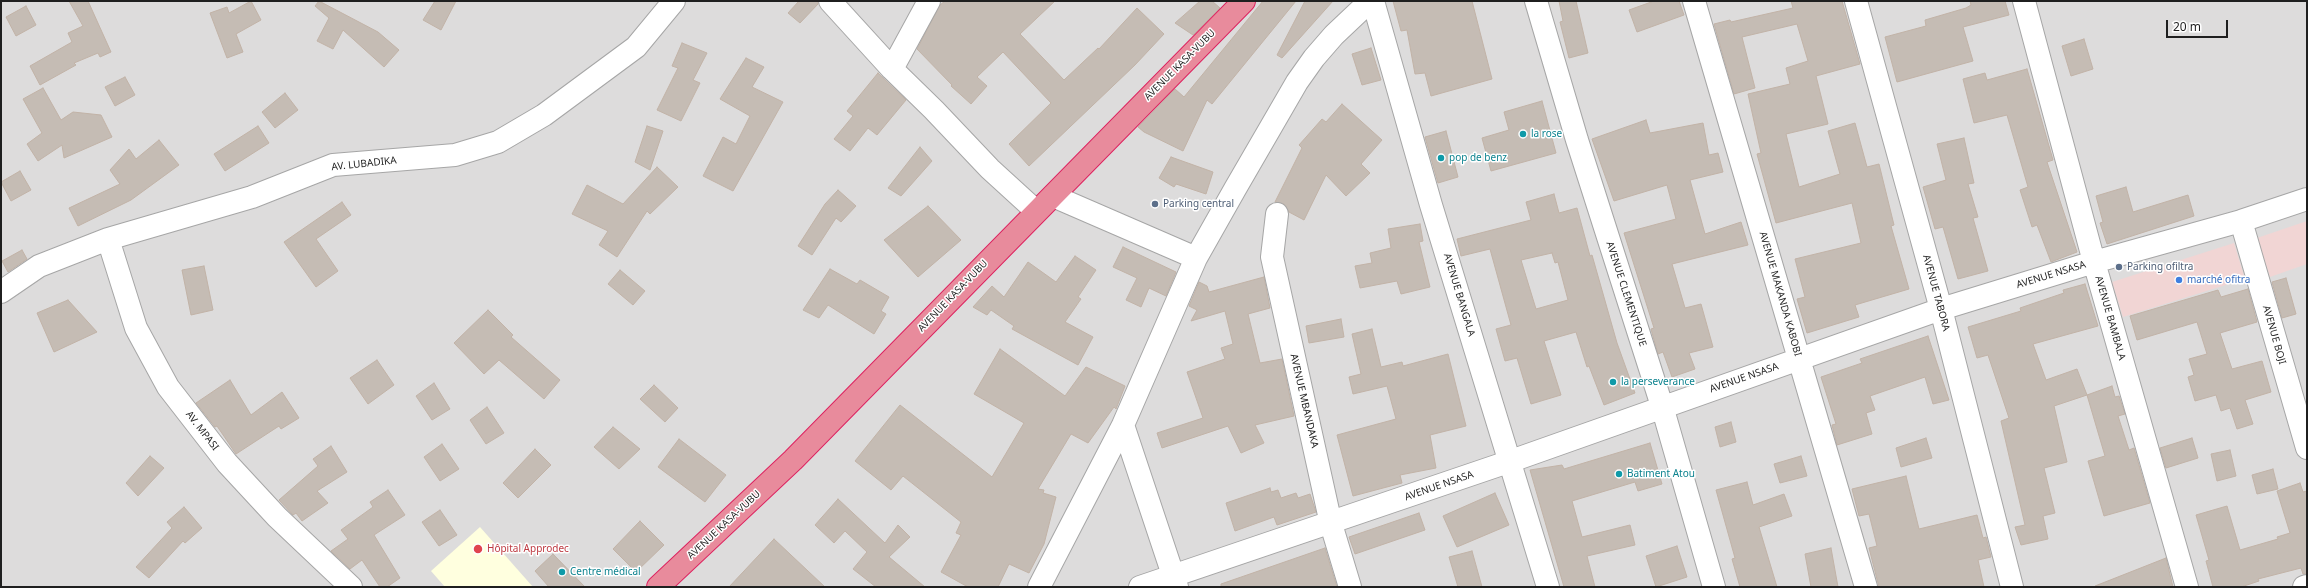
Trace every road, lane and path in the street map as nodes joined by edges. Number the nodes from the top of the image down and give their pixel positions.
1 (674, 1) edge
2 (830, 1) edge
3 (929, 1) edge
4 (1244, 1) edge
5 (1370, 1) edge
6 (1373, 1) edge
7 (1536, 1) edge
8 (1694, 1) edge
9 (1856, 1) edge
10 (2024, 1) edge
11 (892, 69) junction
12 (1053, 196) junction
13 (2307, 199) edge
14 (1036, 211) junction
15 (1277, 214) dead end
16 (2241, 221) junction
17 (108, 239) junction
18 (1196, 258) junction
19 (2094, 262) junction
20 (1, 292) edge
21 (1940, 309) junction
22 (1799, 359) junction
23 (1662, 406) junction
24 (1123, 425) junction
25 (2307, 448) edge
26 (1511, 461) junction
27 (1331, 524) junction
28 (1175, 581) edge
29 (2307, 586) edge
30 (351, 587) edge
31 (658, 587) edge
32 (1039, 587) edge
33 (1140, 587) edge
34 (1350, 587) edge
35 (1548, 587) edge
36 (1714, 587) edge
37 (1866, 587) edge
38 (2012, 587) edge
39 (2187, 587) edge
40 (2304, 587) edge

1 - 17 street, AV. LUBADIKA
2 - 11 street
3 - 11 street
4 - 12 highway, AVENUE KASA-VUBU
5 - 18 street
6 - 26 street, AVENUE BANGALA
7 - 23 street, AVENUE CLEMENTIQUE
8 - 22 street, AVENUE MAKANDA KABOBI
9 - 21 street, AVENUE TABORA
10 - 19 street, AVENUE BAMBALA
11 - 14 street
12 - 14 highway, AVENUE KASA-VUBU
12 - 18 street
13 - 16 street, AVENUE NSASA
14 - 31 highway, AVENUE KASA-VUBU
15 - 27 street, AVENUE MBANDAKA
16 - 19 street, AVENUE NSASA
16 - 25 street, AVENUE BOJI
17 - 20 street, AV. LUBADIKA
17 - 30 street, AV. MPASI
18 - 24 street
19 - 21 street, AVENUE NSASA
19 - 39 street, AVENUE BAMBALA
21 - 22 street, AVENUE NSASA
21 - 38 street, AVENUE TABORA
22 - 23 street, AVENUE NSASA
22 - 37 street, AVENUE MAKANDA KABOBI
23 - 26 street, AVENUE NSASA
23 - 36 street, AVENUE CLEMENTIQUE
24 - 28 street
24 - 32 street
26 - 27 street, AVENUE NSASA
26 - 35 street, AVENUE BANGALA
27 - 28 street, AVENUE NSASA
27 - 34 street, AVENUE MBANDAKA
28 - 33 street, AVENUE NSASA
29 - 40 street

